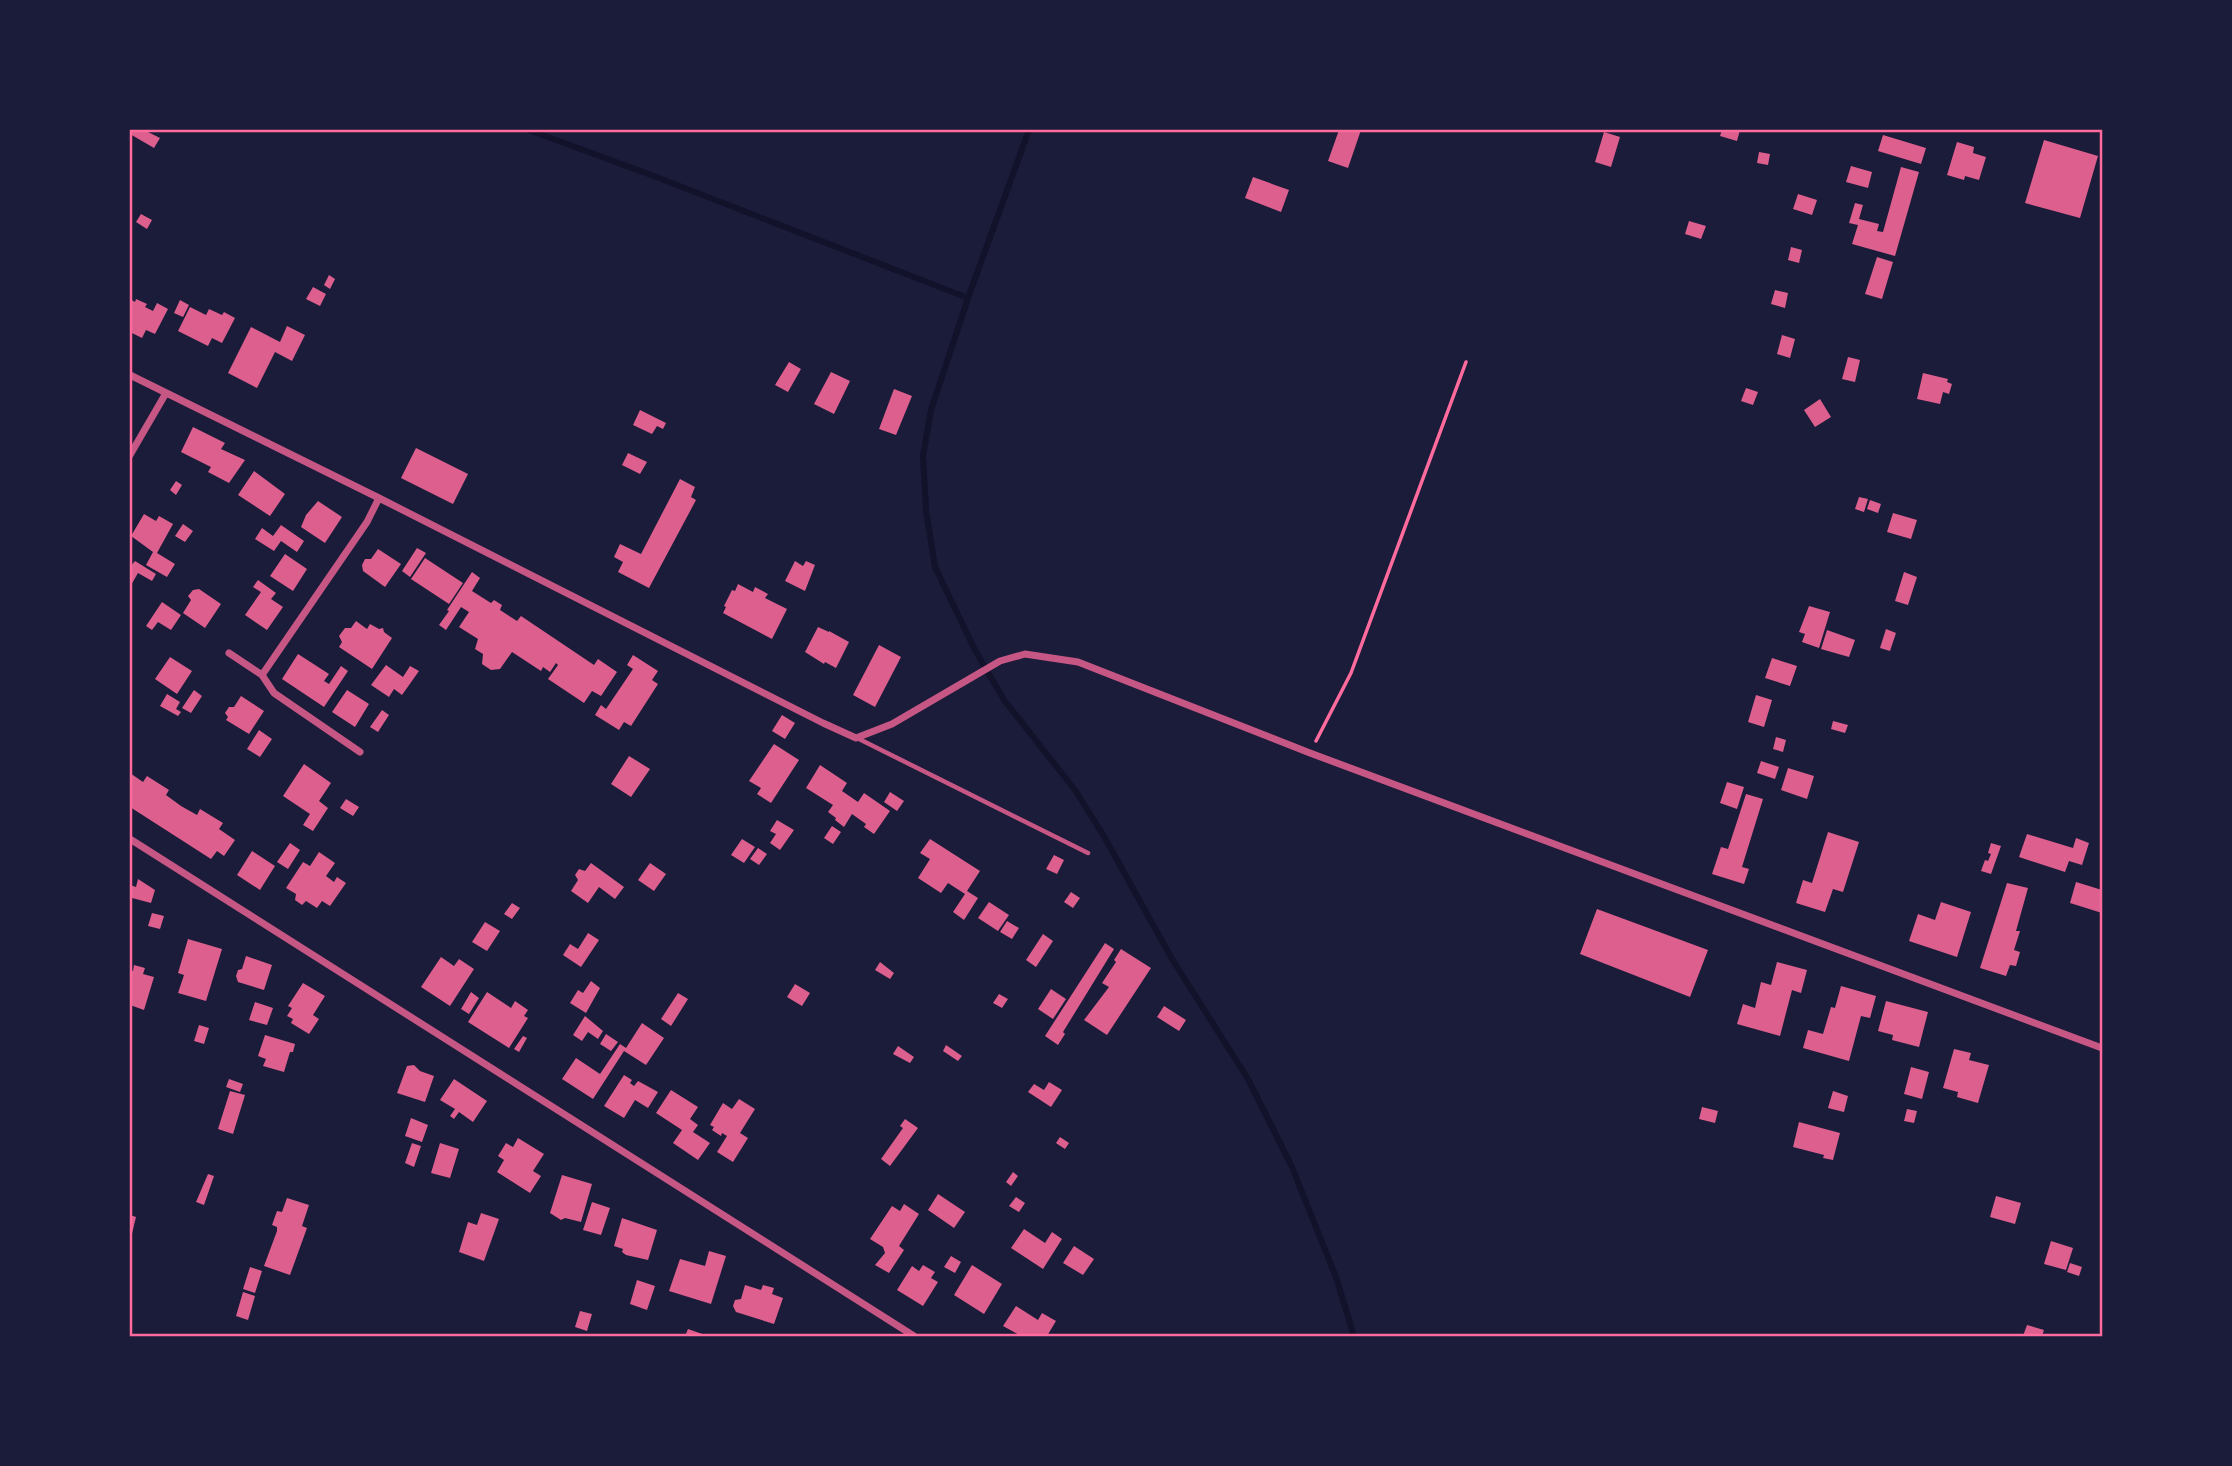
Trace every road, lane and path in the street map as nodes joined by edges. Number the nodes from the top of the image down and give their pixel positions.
1 (1466, 362) dead end
2 (130, 375) edge
3 (166, 393) junction
4 (130, 455) edge
5 (379, 498) junction
6 (229, 653) dead end
7 (262, 675) junction
8 (856, 738) junction
9 (360, 751) dead end
10 (1310, 752) junction
11 (130, 839) edge
12 (1088, 853) dead end
13 (2102, 1048) edge
14 (914, 1336) edge

1 - 10 path
2 - 3 street
3 - 4 street
3 - 5 street
5 - 7 street
5 - 8 street
6 - 7 street
7 - 9 street
8 - 10 street
8 - 12 lane
10 - 13 street
11 - 14 street

